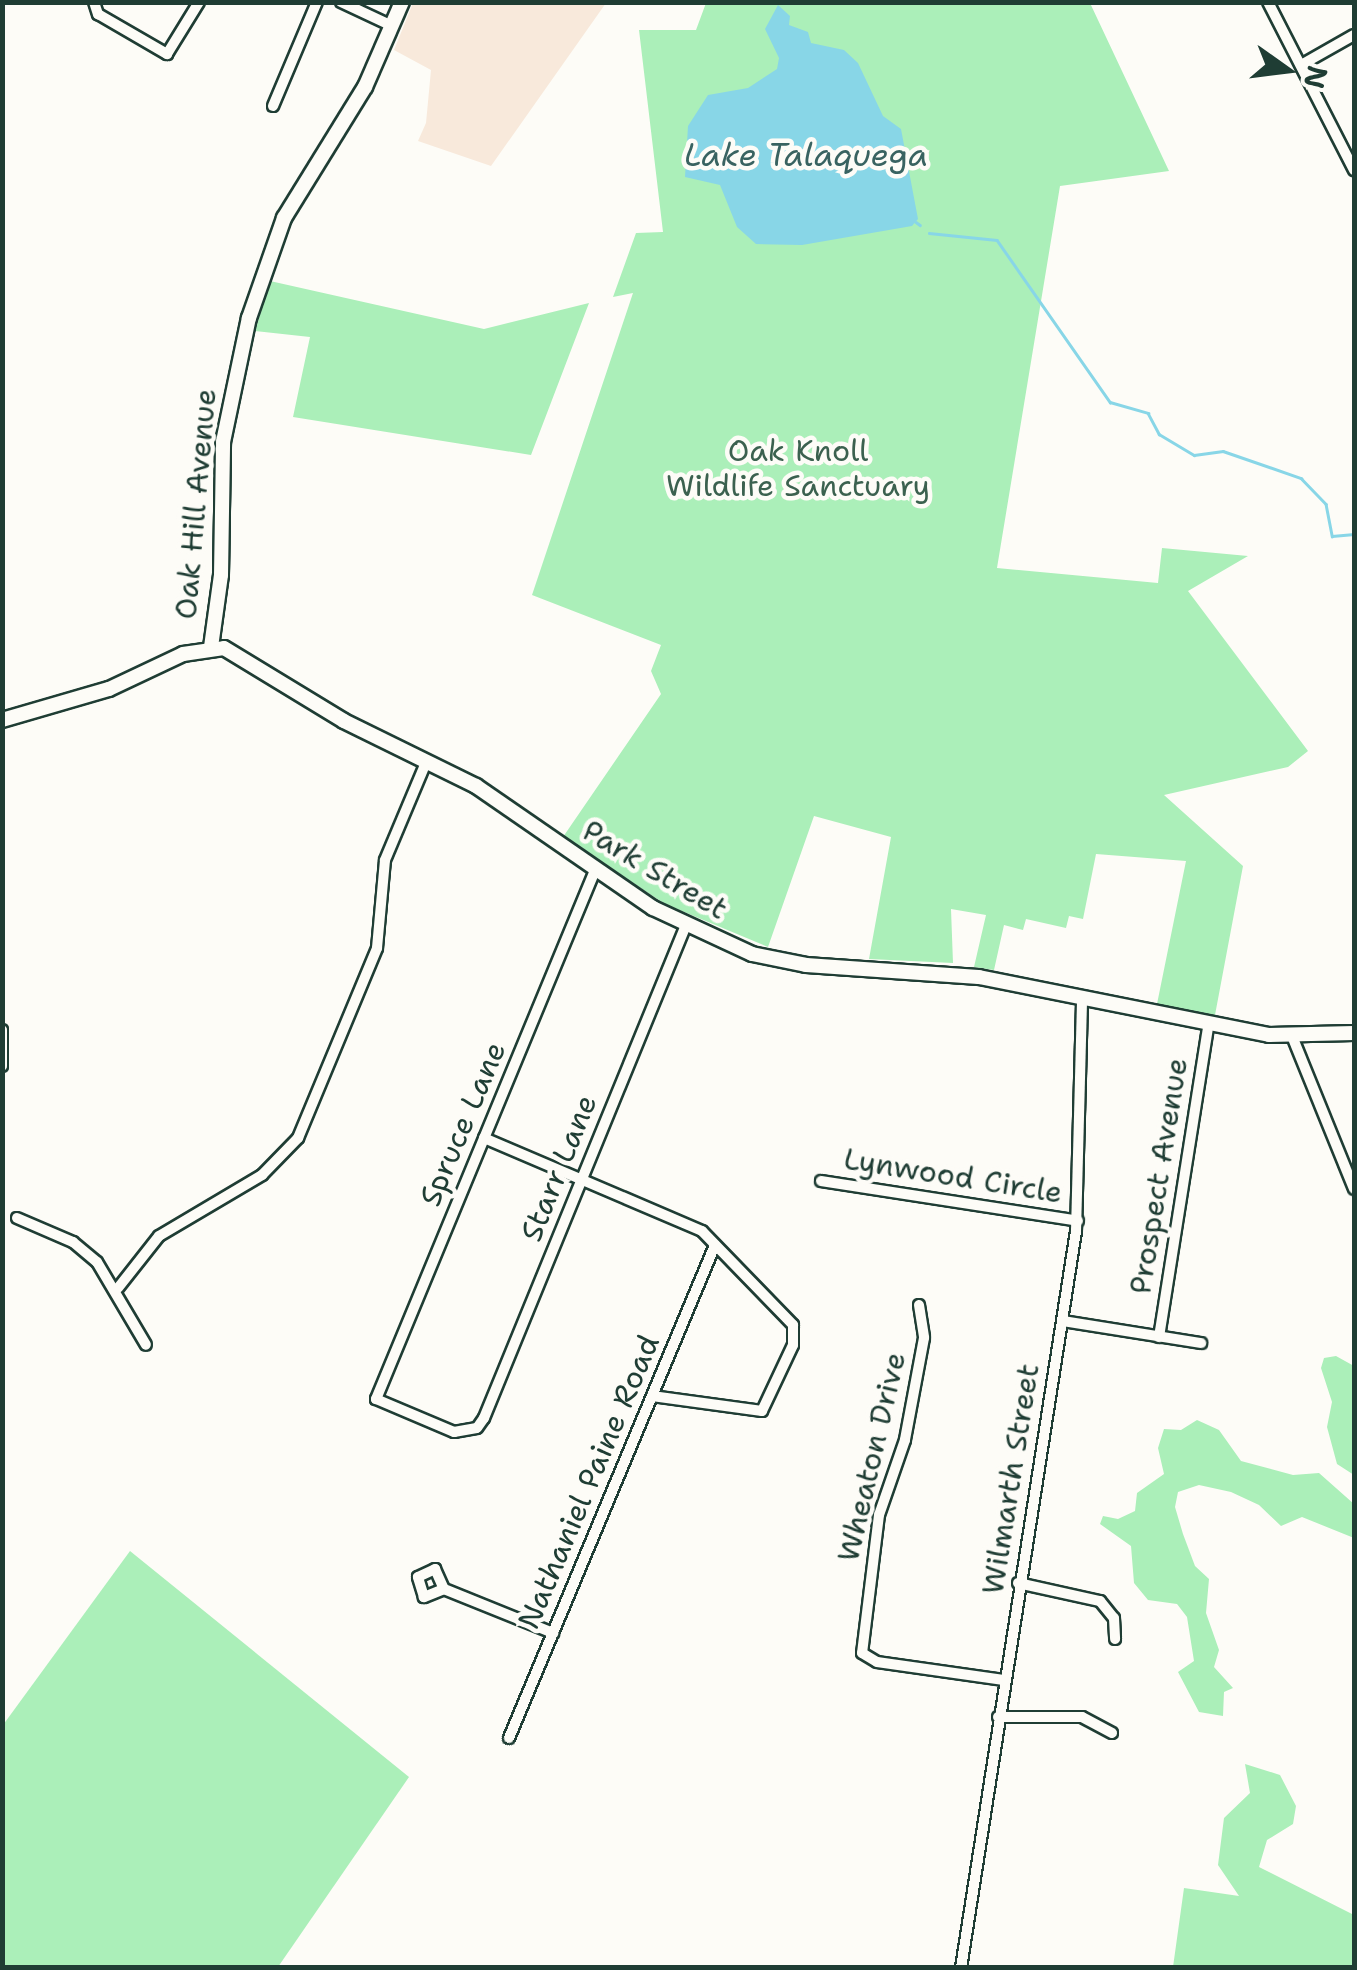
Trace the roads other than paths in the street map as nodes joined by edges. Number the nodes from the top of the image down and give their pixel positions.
1 (80, 2) edge
2 (198, 2) edge
3 (317, 2) edge
4 (341, 2) edge
5 (402, 2) edge
6 (1268, 2) edge
7 (94, 3) edge
8 (392, 26) junction
9 (1354, 36) edge
10 (1300, 64) junction
11 (274, 106) dead end
12 (1354, 170) edge
13 (211, 647) junction
14 (2, 720) edge
15 (427, 760) junction
16 (596, 868) junction
17 (686, 925) junction
18 (1082, 997) junction
19 (1209, 1023) junction
20 (2, 1030) edge
21 (1354, 1033) edge
22 (1292, 1036) junction
23 (2, 1066) edge
24 (484, 1138) junction
25 (582, 1178) junction
26 (821, 1181) dead end
27 (1354, 1189) edge
28 (17, 1218) dead end
29 (1078, 1221) junction
30 (715, 1244) junction
31 (118, 1288) junction
32 (919, 1305) dead end
33 (1062, 1321) junction
34 (1159, 1336) junction
35 (1201, 1342) dead end
36 (146, 1345) dead end
37 (652, 1396) junction
38 (476, 1428) joint
39 (1018, 1584) junction
40 (444, 1589) dead end
41 (553, 1633) junction
42 (1115, 1639) dead end
43 (1004, 1680) junction
44 (998, 1717) junction
45 (1112, 1733) dead end
46 (509, 1738) dead end
47 (960, 1968) edge

1 - 7 street
2 - 7 street
3 - 11 street
4 - 8 street
5 - 8 main road, Oak Hill Avenue
6 - 10 street
8 - 13 main road, Oak Hill Avenue
9 - 10 street
10 - 12 street
13 - 14 main road, Oak Hill Avenue
13 - 15 main road, Park Street
15 - 16 main road, Park Street
15 - 31 street
16 - 17 main road, Park Street
16 - 24 street, Spruce Lane
17 - 18 main road, Park Street
17 - 25 street, Starr Lane
18 - 19 main road, Park Street
18 - 29 street, Wilmarth Street
19 - 22 main road, Park Street
19 - 34 street, Prospect Avenue
20 - 23 street
21 - 22 main road, Park Street
22 - 27 street
24 - 25 street
24 - 38 street, Spruce Lane
25 - 30 street
25 - 38 street, Starr Lane
26 - 29 street, Lynwood Circle
28 - 31 street
29 - 33 street, Wilmarth Street
30 - 37 street, Nathaniel Paine Road
30 - 37 street
31 - 36 street
32 - 43 street, Wheaton Drive
33 - 34 street
33 - 39 street, Wilmarth Street
34 - 35 street
37 - 41 street, Nathaniel Paine Road
39 - 42 street
39 - 43 street, Wilmarth Street
40 - 41 street
41 - 46 street, Nathaniel Paine Road
43 - 44 street, Wilmarth Street
44 - 45 street
44 - 47 street, Wilmarth Street

